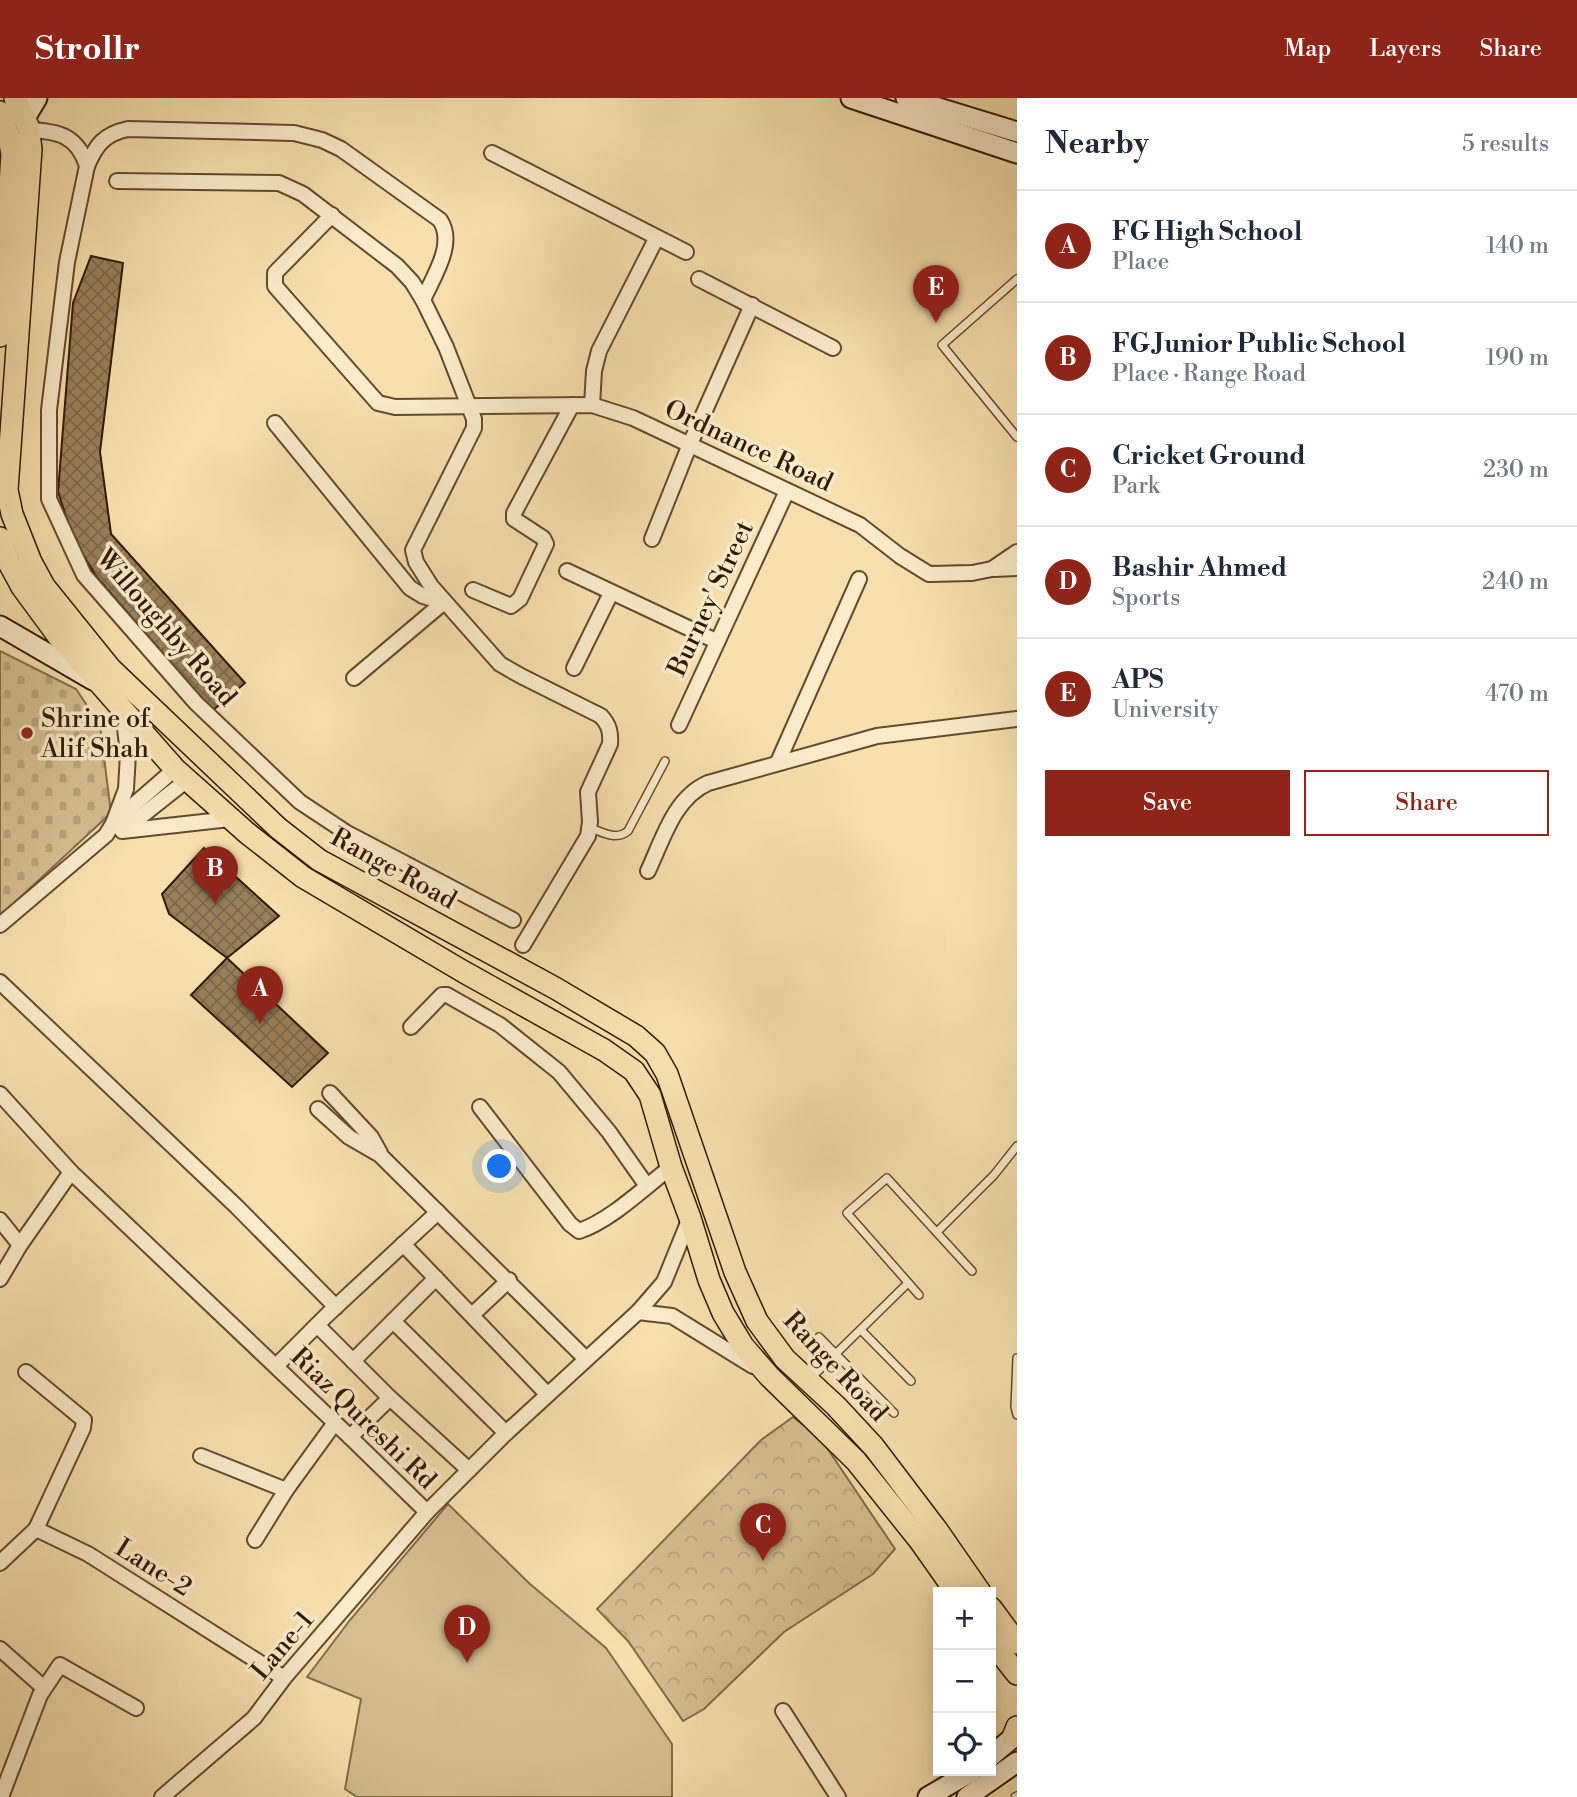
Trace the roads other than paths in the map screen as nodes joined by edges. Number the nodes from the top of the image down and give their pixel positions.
1 (15, 98) edge
2 (37, 98) edge
3 (851, 98) edge
4 (906, 98) edge
5 (0, 112) edge
6 (27, 124) junction
7 (1017, 132) edge
8 (492, 153) dead end
9 (1017, 153) edge
10 (87, 166) junction
11 (117, 181) dead end
12 (332, 215) junction
13 (656, 239) junction
14 (685, 252) dead end
15 (699, 279) dead end
16 (1017, 279) edge
17 (423, 300) junction
18 (752, 305) junction
19 (0, 335) edge
20 (833, 348) dead end
21 (572, 405) junction
22 (592, 405) junction
23 (469, 406) junction
24 (275, 423) dead end
25 (1017, 437) edge
26 (690, 444) junction
27 (787, 491) junction
28 (0, 538) edge
29 (652, 540) dead end
30 (1017, 552) edge
31 (1017, 568) edge
32 (992, 569) junction
33 (567, 571) dead end
34 (859, 579) dead end
35 (473, 590) dead end
36 (611, 593) junction
37 (444, 602) junction
38 (0, 626) edge
39 (716, 641) junction
40 (574, 668) dead end
41 (354, 678) dead end
42 (97, 682) junction
43 (123, 711) junction
44 (1017, 719) edge
45 (678, 725) dead end
46 (197, 754) junction
47 (665, 761) dead end
48 (778, 762) junction
49 (180, 774) junction
50 (230, 818) junction
51 (590, 828) junction
52 (114, 830) junction
53 (648, 871) dead end
54 (513, 920) dead end
55 (0, 925) edge
56 (523, 945) dead end
57 (0, 982) edge
58 (411, 1027) dead end
59 (330, 1093) dead end
60 (0, 1094) edge
61 (480, 1107) dead end
62 (318, 1109) dead end
63 (1017, 1146) edge
64 (380, 1155) junction
65 (671, 1167) junction
66 (71, 1172) junction
67 (647, 1186) junction
68 (438, 1212) junction
69 (690, 1218) junction
70 (0, 1220) edge
71 (937, 1233) junction
72 (404, 1244) junction
73 (20, 1245) junction
74 (972, 1271) dead end
75 (436, 1278) junction
76 (0, 1279) edge
77 (509, 1280) junction
78 (908, 1283) junction
79 (919, 1295) dead end
80 (336, 1307) junction
81 (638, 1312) junction
82 (472, 1315) junction
83 (393, 1321) junction
84 (317, 1325) junction
85 (861, 1330) junction
86 (819, 1337) dead end
87 (836, 1354) junction
88 (586, 1359) junction
89 (1017, 1359) edge
90 (353, 1361) junction
91 (276, 1366) junction
92 (26, 1372) dead end
93 (769, 1376) junction
94 (808, 1381) junction
95 (911, 1381) dead end
96 (547, 1394) junction
97 (390, 1398) junction
98 (894, 1413) dead end
99 (1017, 1415) edge
100 (334, 1423) junction
101 (506, 1433) junction
102 (350, 1437) junction
103 (201, 1457) dead end
104 (469, 1470) junction
105 (285, 1490) junction
106 (427, 1512) junction
107 (36, 1529) junction
108 (255, 1540) dead end
109 (0, 1563) edge
110 (953, 1587) edge
111 (976, 1587) edge
112 (996, 1618) edge
113 (996, 1643) edge
114 (0, 1649) edge
115 (1014, 1652) edge
116 (284, 1678) junction
117 (1017, 1684) edge
118 (44, 1688) junction
119 (136, 1708) dead end
120 (783, 1711) dead end
121 (1016, 1733) edge
122 (996, 1751) edge
123 (1017, 1762) edge
124 (964, 1776) edge
125 (1, 1797) edge
126 (162, 1797) edge
127 (838, 1797) edge
128 (928, 1797) edge
129 (967, 1797) edge

1 - 6 main road, Range Road
2 - 6 street
3 - 9 street
4 - 7 street
5 - 19 main road
6 - 10 street
6 - 46 main road, Range Road
8 - 13 street
10 - 17 street
10 - 54 street, Willoughby Road
11 - 12 street
12 - 17 street
12 - 23 street, Ordnance Road
13 - 14 street
13 - 22 street
15 - 18 street
16 - 25 lane
17 - 23 street
18 - 20 street
18 - 26 street
21 - 22 street, Ordnance Road
21 - 23 street, Ordnance Road
21 - 35 street
22 - 26 street, Ordnance Road
23 - 37 street
24 - 37 street
26 - 27 street, Ordnance Road
26 - 29 street
27 - 32 street, Ordnance Road
27 - 39 street, Burney' Street
28 - 42 main road
30 - 32 street, Ordnance Road
31 - 32 street, Ordnance Road
33 - 36 street
34 - 48 street
36 - 39 street
36 - 40 street
37 - 41 street
37 - 51 street
38 - 42 street
39 - 45 street, Burney' Street
42 - 43 main road
43 - 49 main road
43 - 52 street
44 - 48 street
46 - 49 street
46 - 94 main road, Range Road
47 - 51 lane
48 - 53 street
49 - 50 main road
49 - 52 street
50 - 52 street
50 - 65 main road
51 - 56 street
52 - 55 street
57 - 80 street
58 - 67 street
59 - 64 street
60 - 66 street, Riaz Qureshi Rd
61 - 67 street
62 - 64 street
63 - 71 lane
64 - 68 street
65 - 67 street
65 - 69 main road
66 - 73 street
66 - 91 street, Riaz Qureshi Rd
68 - 72 street
68 - 77 street
69 - 81 street, Riaz Qureshi Rd
69 - 93 main road
70 - 73 street
71 - 74 lane
71 - 78 lane
72 - 75 street
72 - 80 street
73 - 76 street
75 - 82 street
75 - 83 street
77 - 82 street
77 - 88 street
78 - 79 lane
78 - 85 lane
80 - 84 street
81 - 88 street, Riaz Qureshi Rd
81 - 93 street
82 - 96 street
83 - 90 street
83 - 101 street
84 - 90 street
84 - 91 street
85 - 87 lane
85 - 95 lane
86 - 87 lane
87 - 94 lane
87 - 98 lane
88 - 96 street, Riaz Qureshi Rd
89 - 99 lane
90 - 97 street
91 - 100 street, Riaz Qureshi Rd
92 - 107 street
93 - 110 main road
94 - 111 main road, Range Road
96 - 101 street, Riaz Qureshi Rd
97 - 102 street
97 - 104 street
100 - 102 street, Riaz Qureshi Rd
100 - 105 street
101 - 104 street, Riaz Qureshi Rd
102 - 106 street, Riaz Qureshi Rd
103 - 105 street
104 - 106 street, Riaz Qureshi Rd
105 - 108 street
106 - 116 street, Lane-1
107 - 109 street
107 - 116 street, Lane-2
112 - 115 main road
113 - 115 main road
114 - 118 street
115 - 117 main road
116 - 126 street, Lane-1
118 - 119 street
118 - 125 street
120 - 127 street
121 - 122 street
123 - 129 street
124 - 128 street

